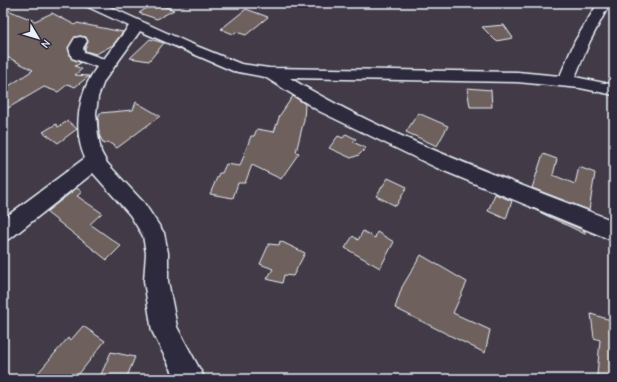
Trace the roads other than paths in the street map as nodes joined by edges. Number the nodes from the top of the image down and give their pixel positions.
1 (91, 3) edge
2 (604, 3) edge
3 (138, 25) junction
4 (80, 41) dead end
5 (106, 65) junction
6 (269, 73) junction
7 (566, 81) junction
8 (614, 90) edge
9 (96, 160) junction
10 (3, 231) edge
11 (614, 231) edge
12 (191, 379) edge

1 - 3 street
2 - 7 street
3 - 5 street
3 - 6 street
4 - 5 street
5 - 9 street
6 - 7 street
6 - 11 street
7 - 8 street
9 - 10 street
9 - 12 street

